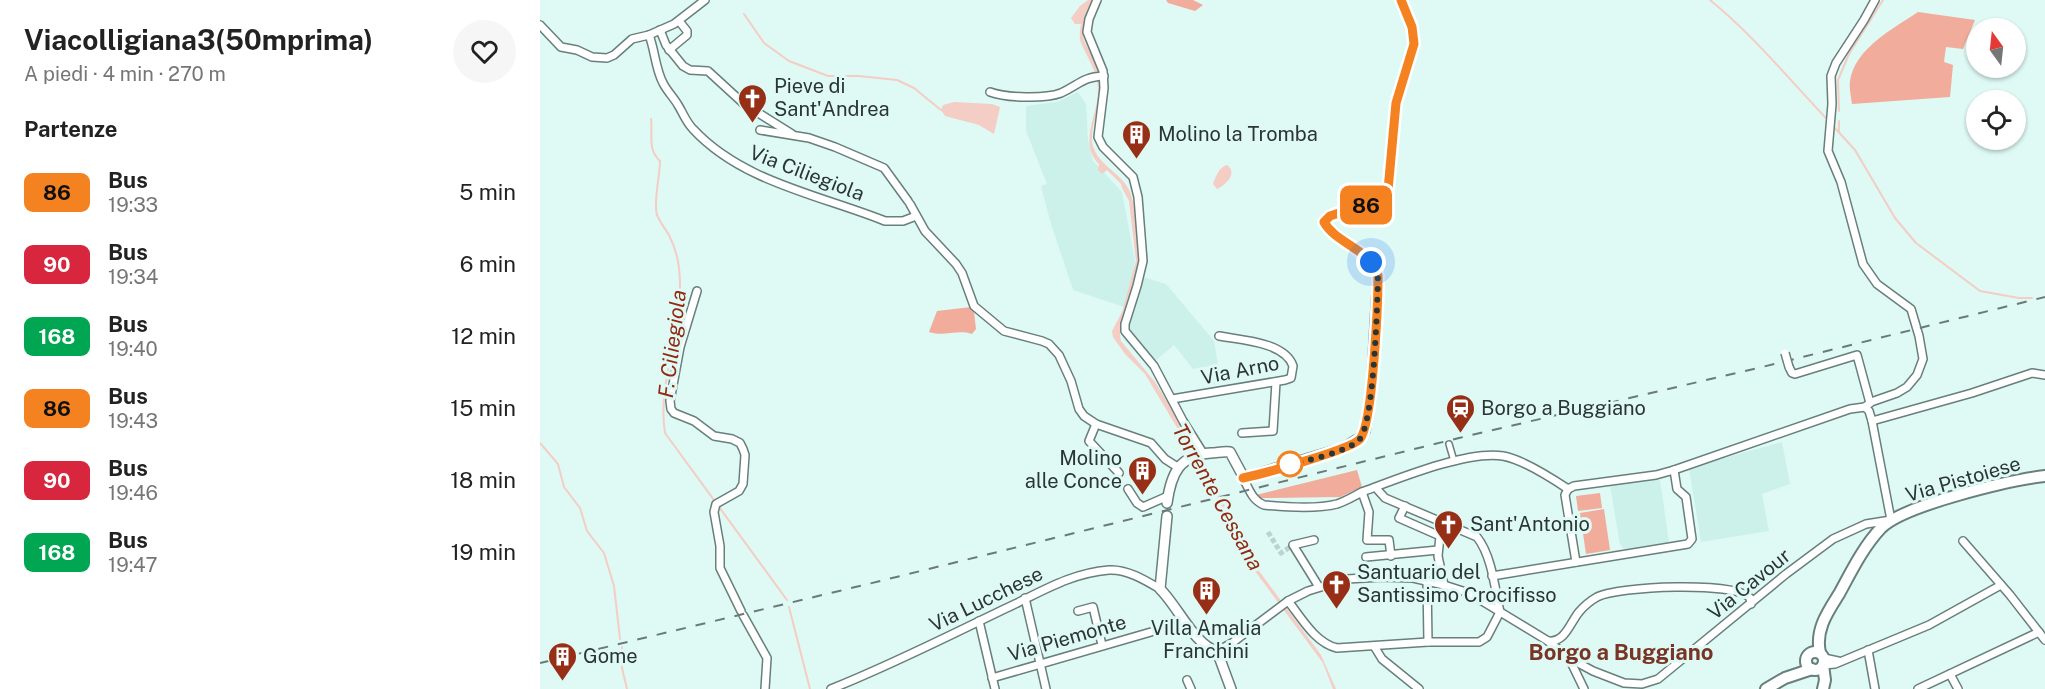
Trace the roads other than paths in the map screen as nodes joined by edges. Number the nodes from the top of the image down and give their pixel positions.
1 (705, 0) edge
2 (1097, 0) edge
3 (1401, 0) edge
4 (1875, 0) edge
5 (679, 21) junction
6 (540, 25) edge
7 (660, 30) junction
8 (649, 35) junction
9 (669, 50) junction
10 (1104, 75) junction
11 (990, 92) dead end
12 (760, 130) dead end
13 (792, 134) junction
14 (916, 216) junction
15 (697, 291) dead end
16 (1219, 336) dead end
17 (1785, 352) dead end
18 (2045, 375) edge
19 (1276, 382) junction
20 (1172, 399) junction
21 (1867, 405) junction
22 (1872, 422) junction
23 (1096, 424) junction
24 (1242, 433) dead end
25 (1449, 444) dead end
26 (1203, 453) junction
27 (1454, 461) junction
28 (1179, 468) junction
29 (1674, 470) junction
30 (1119, 473) dead end
31 (2045, 476) edge
32 (1243, 478) junction
33 (1128, 489) dead end
34 (1568, 489) junction
35 (1369, 490) junction
36 (1168, 500) joint
37 (1404, 506) junction
38 (1167, 516) dead end
39 (1891, 520) junction
40 (1444, 523) junction
41 (1440, 536) junction
42 (1314, 540) dead end
43 (1963, 541) dead end
44 (1438, 550) junction
45 (1391, 556) junction
46 (1366, 557) dead end
47 (1576, 562) junction
48 (1492, 576) junction
49 (1427, 580) junction
50 (1444, 585) junction
51 (2001, 585) junction
52 (1319, 587) junction
53 (1160, 589) junction
54 (1025, 598) junction
55 (1288, 601) junction
56 (1750, 604) junction
57 (1078, 610) dead end
58 (1500, 612) junction
59 (979, 621) junction
60 (1151, 632) dead end
61 (2039, 632) junction
62 (2045, 640) edge
63 (1548, 641) junction
64 (1428, 642) junction
65 (1102, 645) junction
66 (1374, 646) junction
67 (1868, 650) junction
68 (1217, 651) junction
69 (1569, 658) junction
70 (1816, 661) junction
71 (1040, 662) junction
72 (1950, 674) junction
73 (992, 678) junction
74 (1187, 680) dead end
75 (1768, 688) edge
76 (1823, 688) edge
77 (765, 689) edge
78 (831, 689) edge
79 (995, 689) edge
80 (1046, 689) edge
81 (1191, 689) edge
82 (1231, 689) edge
83 (1419, 689) edge
84 (1584, 689) edge
85 (1875, 689) edge
86 (1918, 689) edge
87 (1958, 689) edge

1 - 5 street
2 - 10 street
3 - 32 street
4 - 21 street
5 - 7 street
5 - 9 street
6 - 8 street
7 - 8 street
7 - 9 street
8 - 14 street, Via Ciliegiola
9 - 13 street
10 - 11 street
10 - 20 street
12 - 13 street
13 - 14 street
14 - 23 street
15 - 77 street
16 - 19 street, Via Arno
17 - 21 street, bridge
18 - 22 street
19 - 20 street, Via Arno
19 - 24 street
20 - 26 street
21 - 22 street
21 - 29 street
22 - 39 street
23 - 28 street
23 - 30 street
25 - 27 street
26 - 28 street
26 - 32 street
27 - 34 street
27 - 35 street
28 - 36 street
29 - 34 street
29 - 47 street
31 - 39 main road, Via Pistoiese
32 - 35 street
33 - 36 street
34 - 47 street
35 - 37 street
35 - 45 street
37 - 40 street
37 - 41 street
38 - 53 street
39 - 56 street, Via Cavour
39 - 70 main road
40 - 41 street
40 - 48 street
41 - 44 street
42 - 52 street
43 - 51 street
44 - 45 street
44 - 50 street
45 - 46 street
47 - 48 street
48 - 58 street
49 - 50 street
49 - 52 street
49 - 64 street
50 - 58 street
51 - 61 street
51 - 67 street
52 - 55 street
53 - 54 street, Via Lucchese
53 - 68 street
54 - 59 street, Via Lucchese
54 - 71 street
55 - 66 street
55 - 68 street
56 - 63 street
56 - 69 street, Via Cavour
57 - 65 street
58 - 63 street
58 - 64 street
59 - 73 street
59 - 78 street, Via Lucchese
60 - 65 street, Via Piemonte
61 - 62 street
61 - 72 street
63 - 69 street
64 - 66 street
65 - 71 street, Via Piemonte
66 - 83 street
67 - 70 street
67 - 85 street
68 - 82 street
69 - 84 street
70 - 75 main road
70 - 76 main road
71 - 73 street, Via Piemonte
71 - 80 street
72 - 86 street
72 - 87 street
73 - 79 street
74 - 81 street

